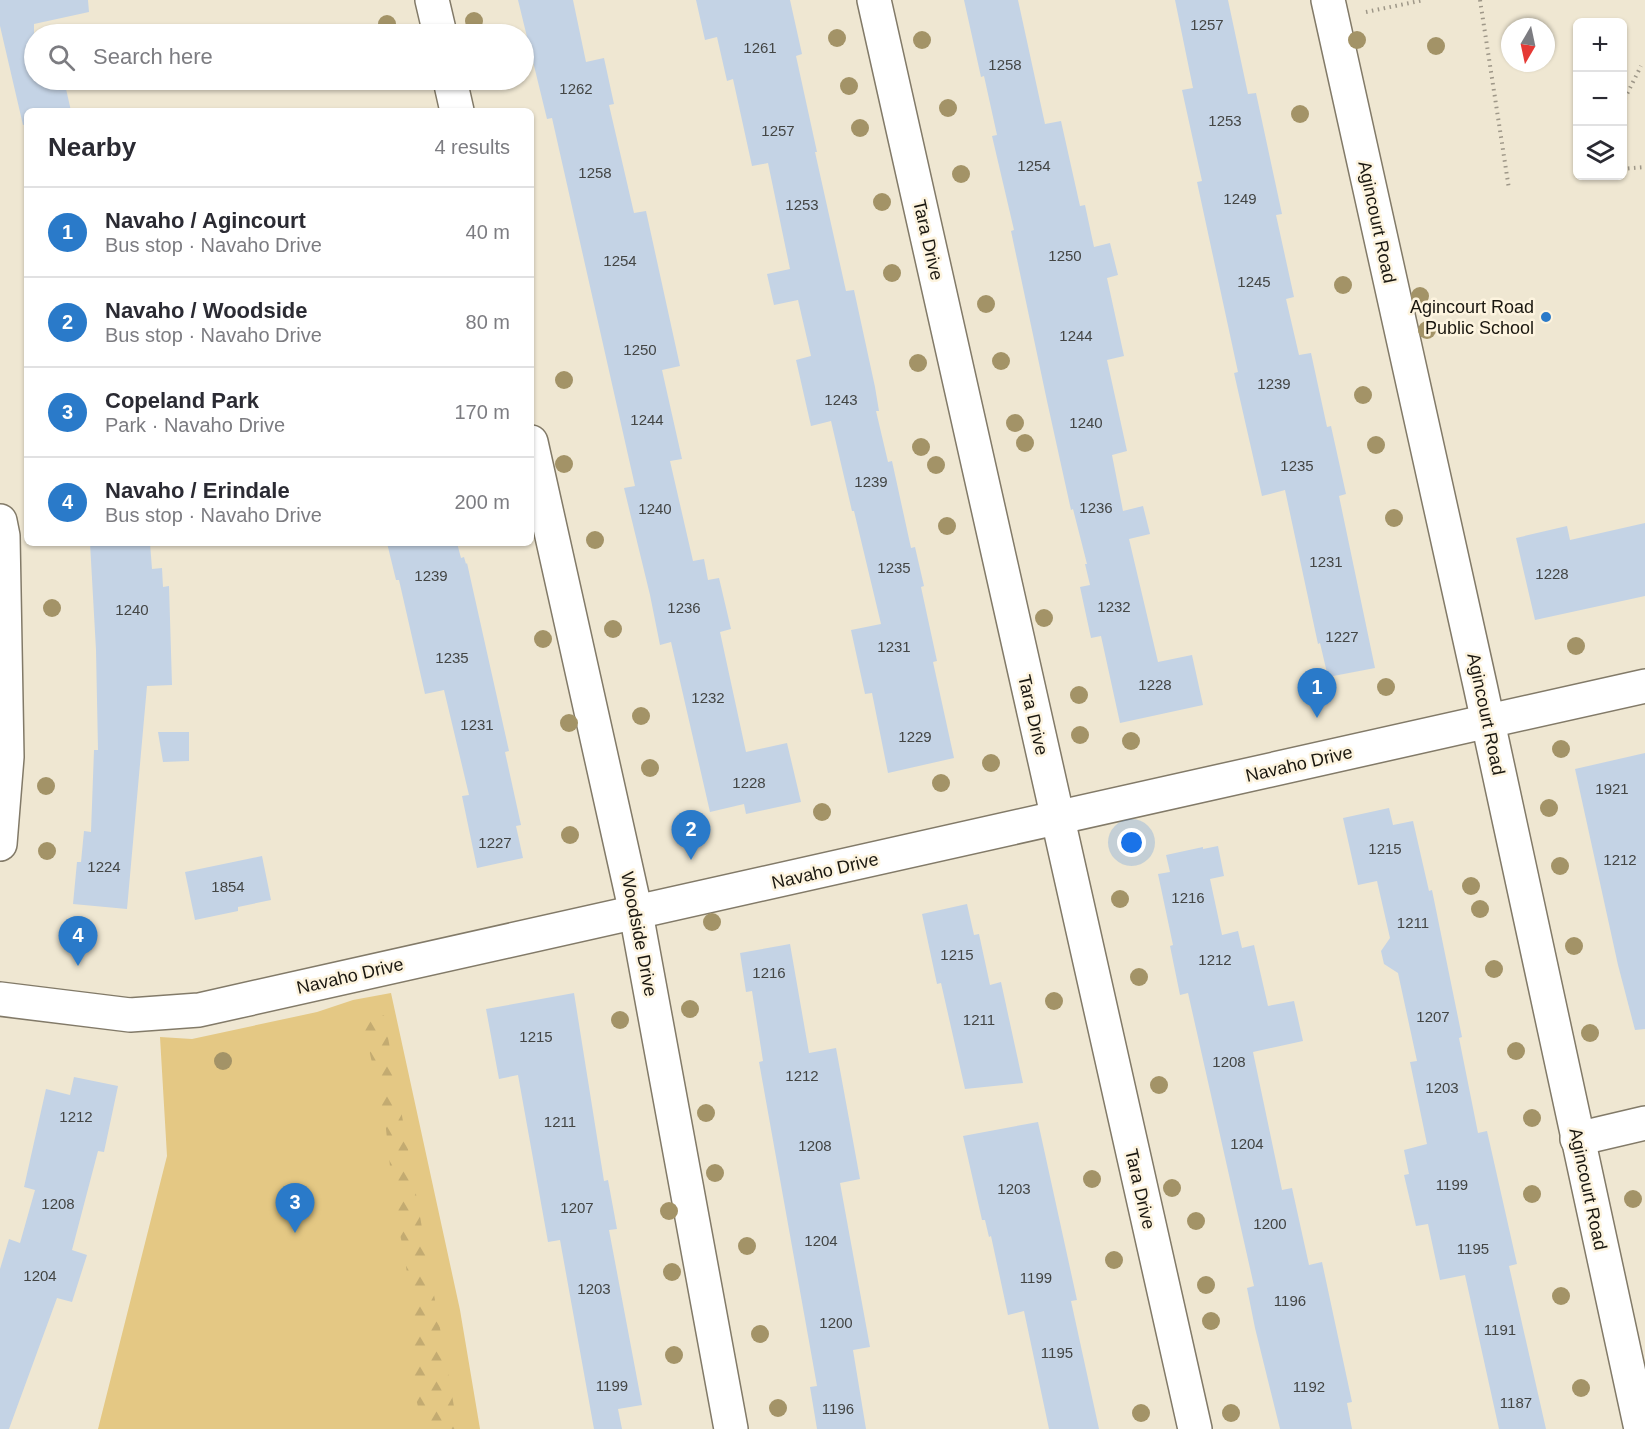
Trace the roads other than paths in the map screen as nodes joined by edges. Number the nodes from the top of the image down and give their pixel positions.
1 (432, 0) edge
2 (874, 0) edge
3 (1330, 9) edge
4 (438, 24) edge
5 (452, 90) edge
6 (456, 108) edge
7 (534, 455) edge
8 (0, 521) edge
9 (1645, 686) edge
10 (1487, 720) junction
11 (1056, 819) junction
12 (0, 844) edge
13 (636, 913) junction
14 (0, 999) edge
15 (1645, 1122) edge
16 (1577, 1139) junction
17 (731, 1429) edge
18 (1195, 1429) edge
19 (1641, 1429) edge

1 - 4 street
2 - 11 street, Tara Drive
3 - 10 street, Agincourt Road
5 - 6 street
7 - 13 street, Woodside Drive
8 - 12 street
9 - 10 street, Navaho Drive
10 - 11 street, Navaho Drive
10 - 16 street, Agincourt Road
11 - 13 street, Navaho Drive
11 - 18 street, Tara Drive
13 - 14 street, Navaho Drive
13 - 17 street, Woodside Drive
15 - 16 street
16 - 19 street, Agincourt Road

